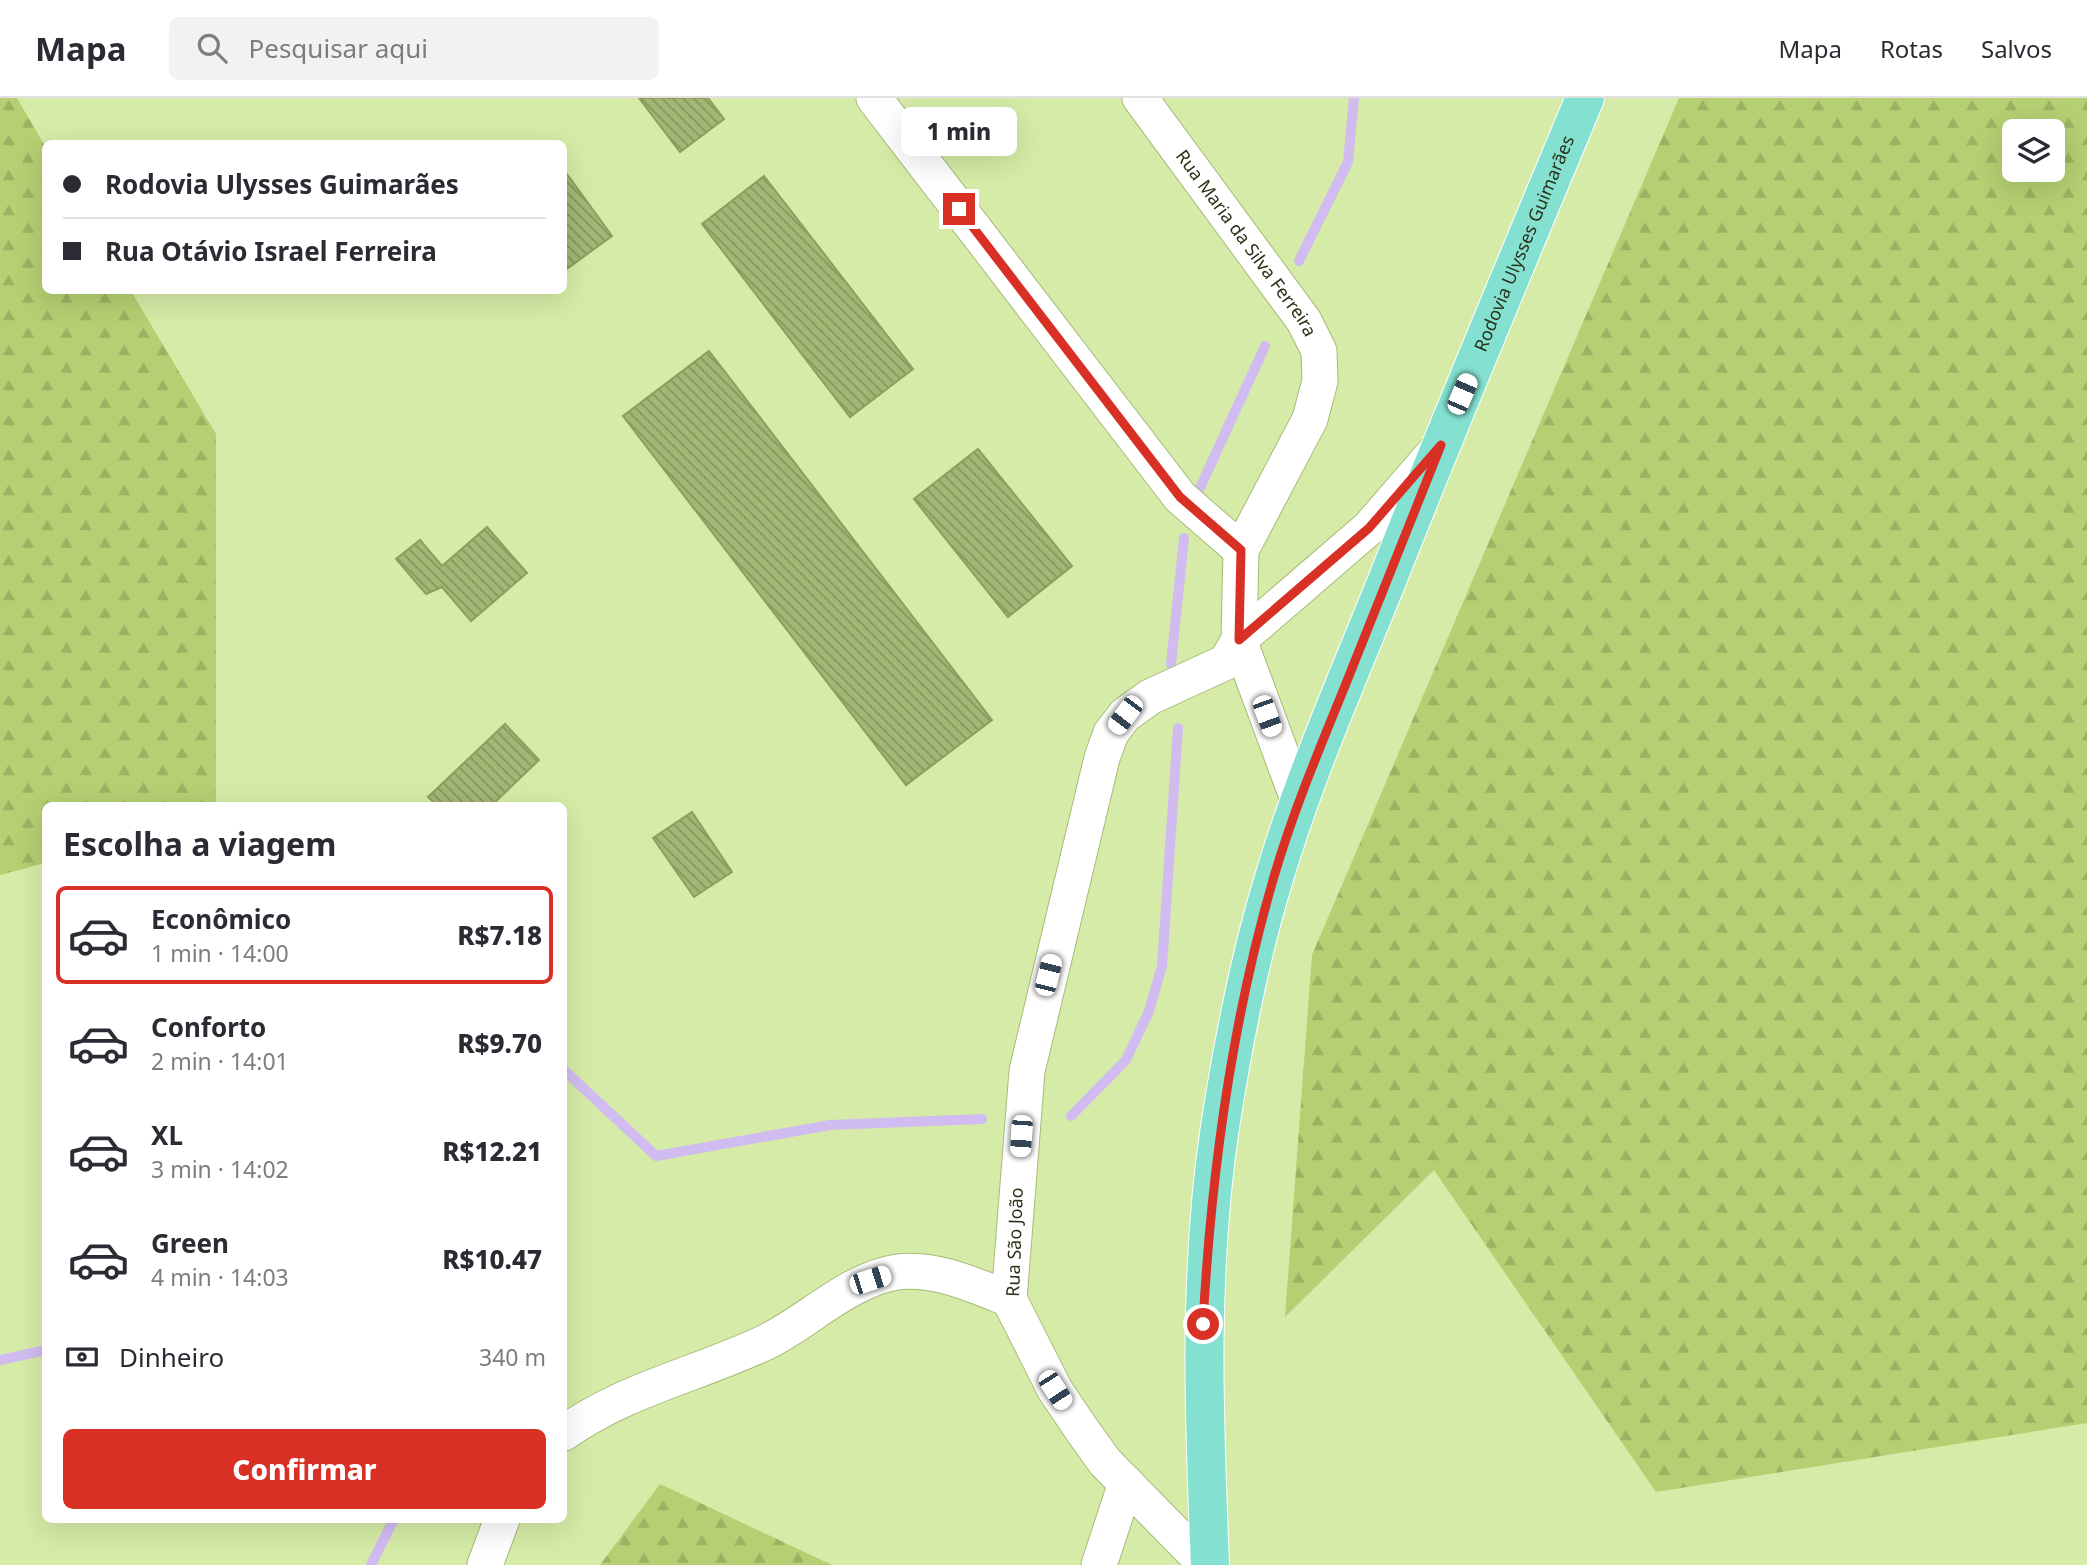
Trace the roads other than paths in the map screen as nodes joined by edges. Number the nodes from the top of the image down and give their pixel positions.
1 (874, 98) edge
2 (1140, 98) edge
3 (1585, 98) edge
4 (1441, 445) junction
5 (1241, 550) junction
6 (1239, 640) junction
7 (1299, 802) junction
8 (1009, 1299) junction
9 (567, 1431) edge
10 (1126, 1483) junction
11 (501, 1523) edge
12 (485, 1565) edge
13 (1100, 1565) edge
14 (1208, 1565) edge

1 - 5 street
2 - 5 street, Rua Maria da Silva Ferreira
3 - 4 highway, Rodovia Ulysses Guimarães
4 - 6 street, Rua São João
4 - 7 highway, Rodovia Ulysses Guimarães
5 - 6 street
6 - 7 street
6 - 8 street, Rua São João
7 - 14 highway, Rodovia Ulysses Guimarães
8 - 9 street
8 - 10 street, Rua São João
10 - 13 street
10 - 14 street, Rua São João
11 - 12 street

